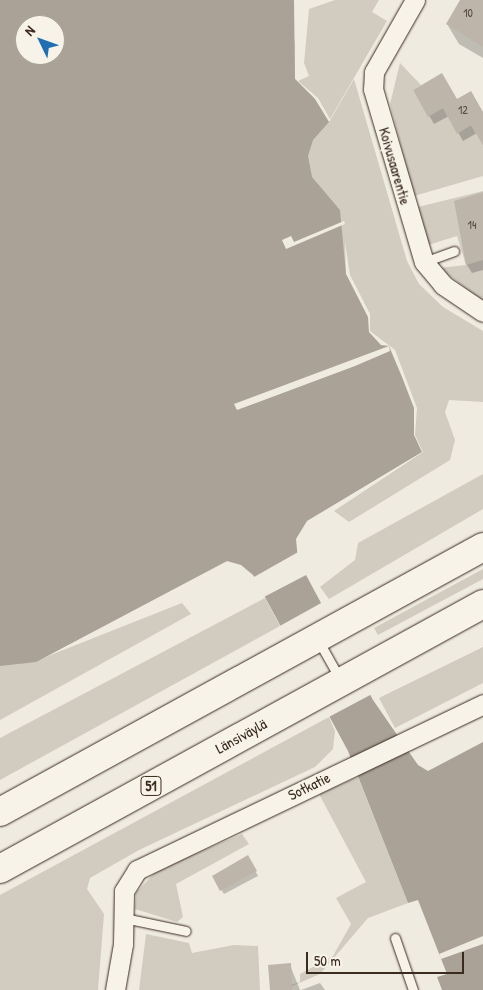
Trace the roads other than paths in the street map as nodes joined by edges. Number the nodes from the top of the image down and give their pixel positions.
1 (415, 0) edge
2 (454, 251) dead end
3 (424, 262) junction
4 (483, 312) edge
5 (483, 547) edge
6 (483, 604) edge
7 (483, 612) edge
8 (454, 620) junction
9 (317, 638) junction
10 (341, 681) junction
11 (483, 704) edge
12 (0, 812) edge
13 (0, 869) edge
14 (123, 918) junction
15 (186, 931) dead end
16 (395, 938) dead end
17 (115, 990) edge
18 (413, 990) edge

1 - 3 street, Koivusaarentie
2 - 3 lane
3 - 4 street, Koivusaarentie
5 - 9 highway
6 - 8 highway, Länsiväylä / 51
7 - 8 highway
8 - 10 highway, Länsiväylä / 51
9 - 10 lane
9 - 12 highway
10 - 13 highway, Länsiväylä / 51
11 - 14 street, Sotkatie
14 - 15 lane
14 - 17 street
16 - 18 lane

